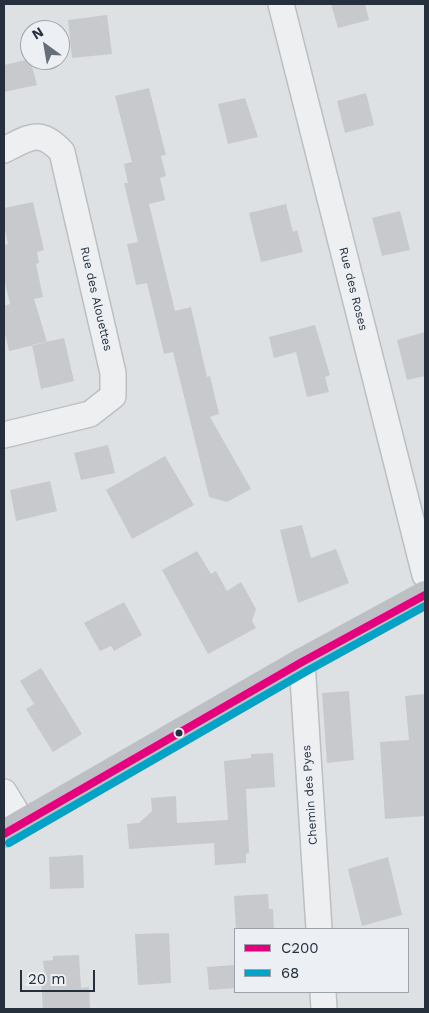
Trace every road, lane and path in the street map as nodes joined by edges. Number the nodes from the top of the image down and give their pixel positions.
1 (281, 4) edge
2 (4, 150) edge
3 (4, 435) edge
4 (425, 575) edge
5 (425, 595) edge
6 (302, 662) junction
7 (4, 792) edge
8 (14, 829) edge
9 (319, 928) edge
10 (323, 993) edge
11 (324, 1009) edge

1 - 4 street, Rue des Roses
2 - 3 street, Rue des Alouettes
5 - 6 street
6 - 8 street
6 - 9 street, Chemin des Pyes
7 - 8 street
10 - 11 street

